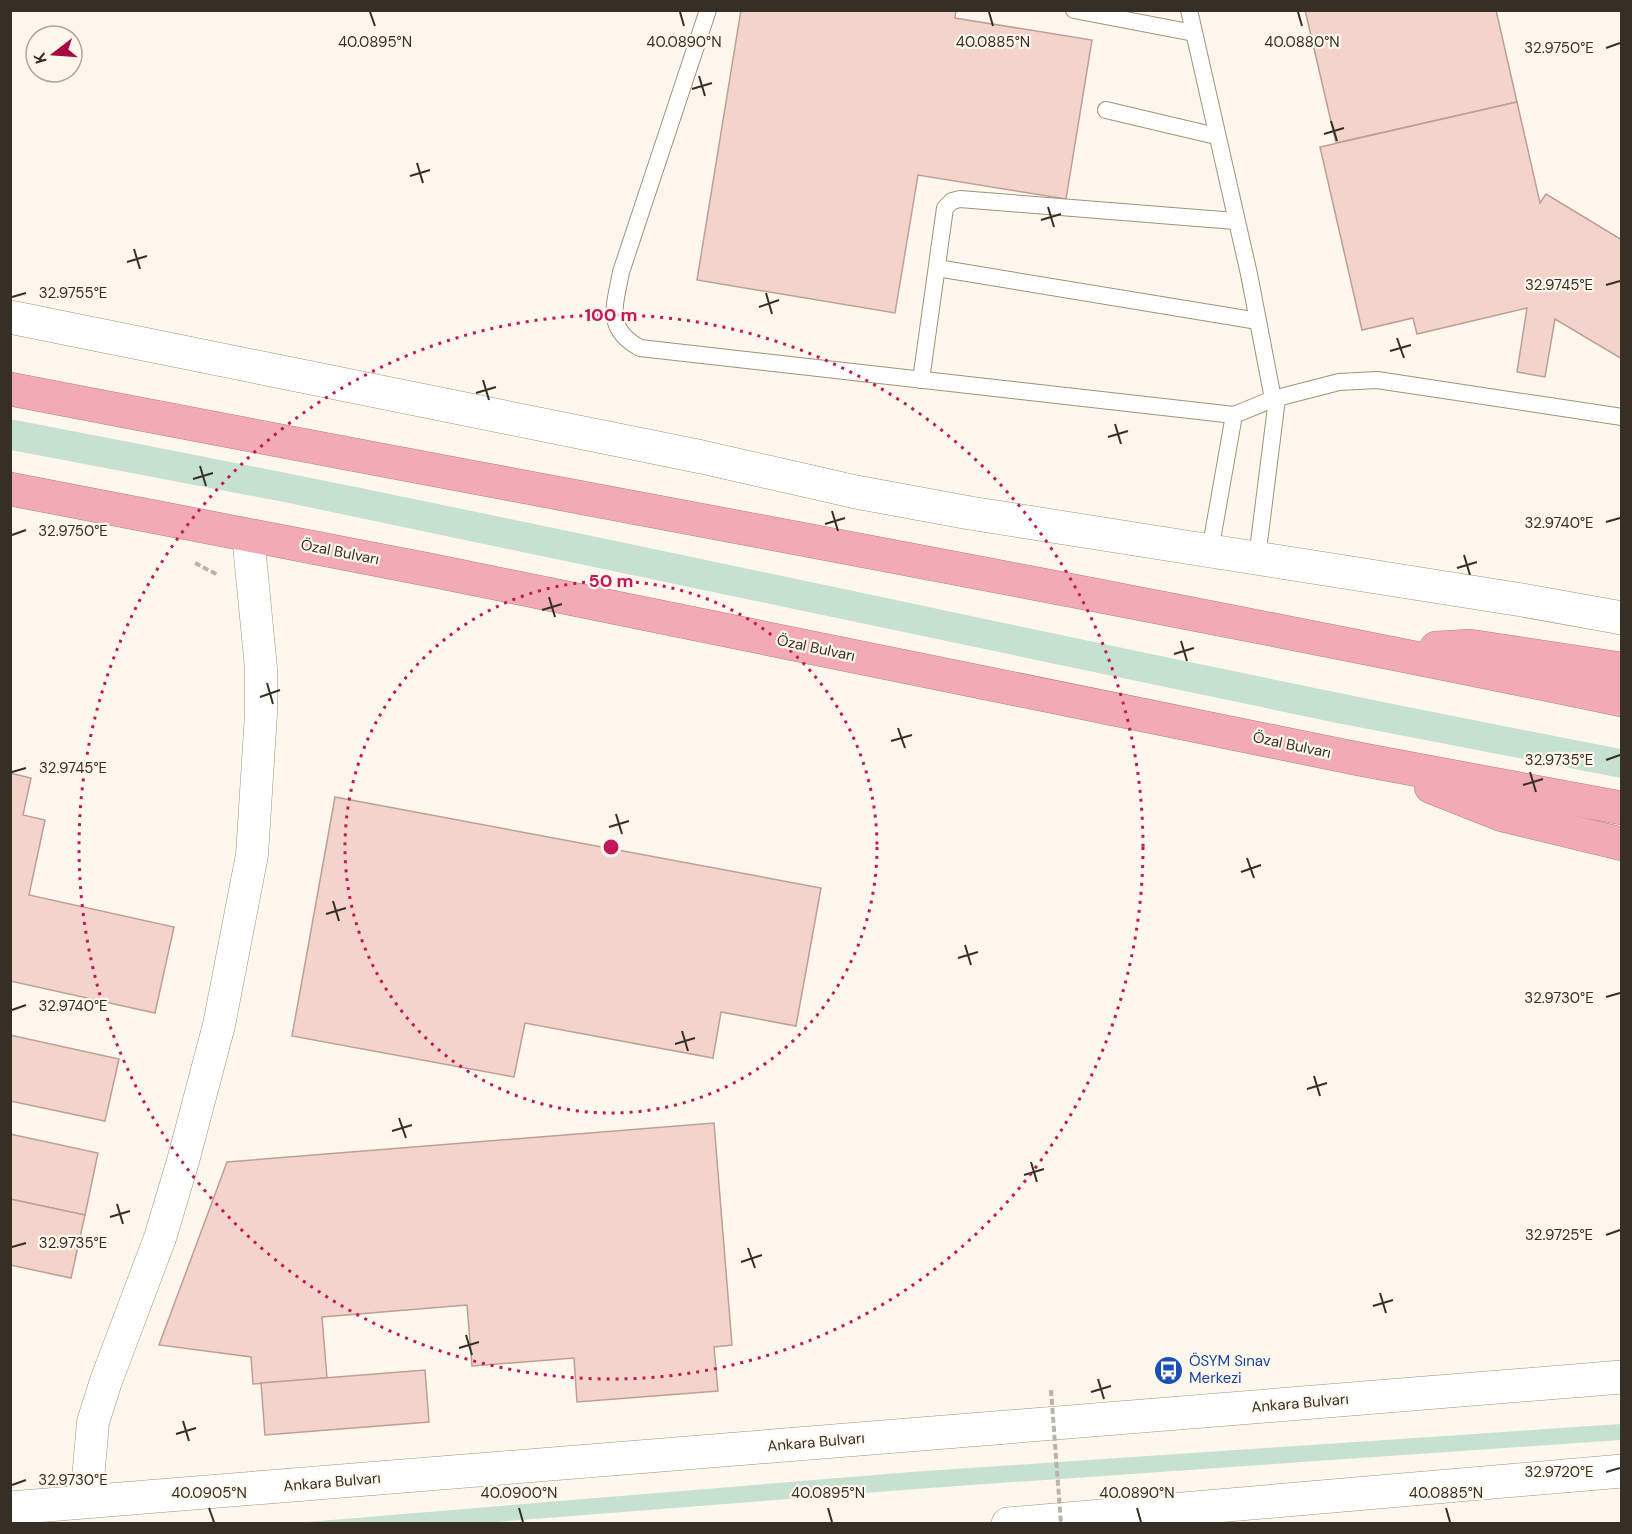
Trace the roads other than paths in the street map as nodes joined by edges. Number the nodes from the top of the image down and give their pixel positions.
1 (708, 10) edge
2 (1074, 10) edge
3 (1189, 10) edge
4 (1194, 33) junction
5 (1106, 110) dead end
6 (1216, 136) junction
7 (1236, 221) junction
8 (937, 268) junction
9 (10, 317) edge
10 (1258, 321) junction
11 (921, 380) junction
12 (10, 389) edge
13 (1275, 399) junction
14 (1234, 415) junction
15 (1622, 417) edge
16 (10, 489) edge
17 (248, 535) junction
18 (1210, 551) junction
19 (1257, 558) junction
20 (1622, 618) edge
21 (1387, 651) junction
22 (1622, 669) edge
23 (1622, 700) edge
24 (1359, 759) junction
25 (1622, 808) edge
26 (1622, 844) edge
27 (1622, 1377) edge
28 (1622, 1472) edge
29 (86, 1502) junction
30 (28, 1512) edge
31 (1221, 1515) edge
32 (1008, 1524) edge

1 - 11 lane
2 - 4 lane
3 - 4 lane
4 - 6 lane
5 - 6 lane
6 - 7 lane
7 - 8 lane
7 - 10 lane
8 - 10 lane
8 - 11 lane
9 - 18 main road
10 - 13 lane
11 - 14 lane
12 - 21 highway
13 - 14 lane
13 - 15 lane
13 - 19 lane
14 - 18 lane
16 - 17 highway, Özal Bulvarı
17 - 24 highway, Özal Bulvarı
17 - 29 street
18 - 19 main road
19 - 20 main road
21 - 22 highway
21 - 23 highway
24 - 25 highway, Özal Bulvarı
24 - 26 highway
27 - 29 main road, Ankara Bulvarı
28 - 31 main road
29 - 30 main road, Ankara Bulvarı
31 - 32 main road

